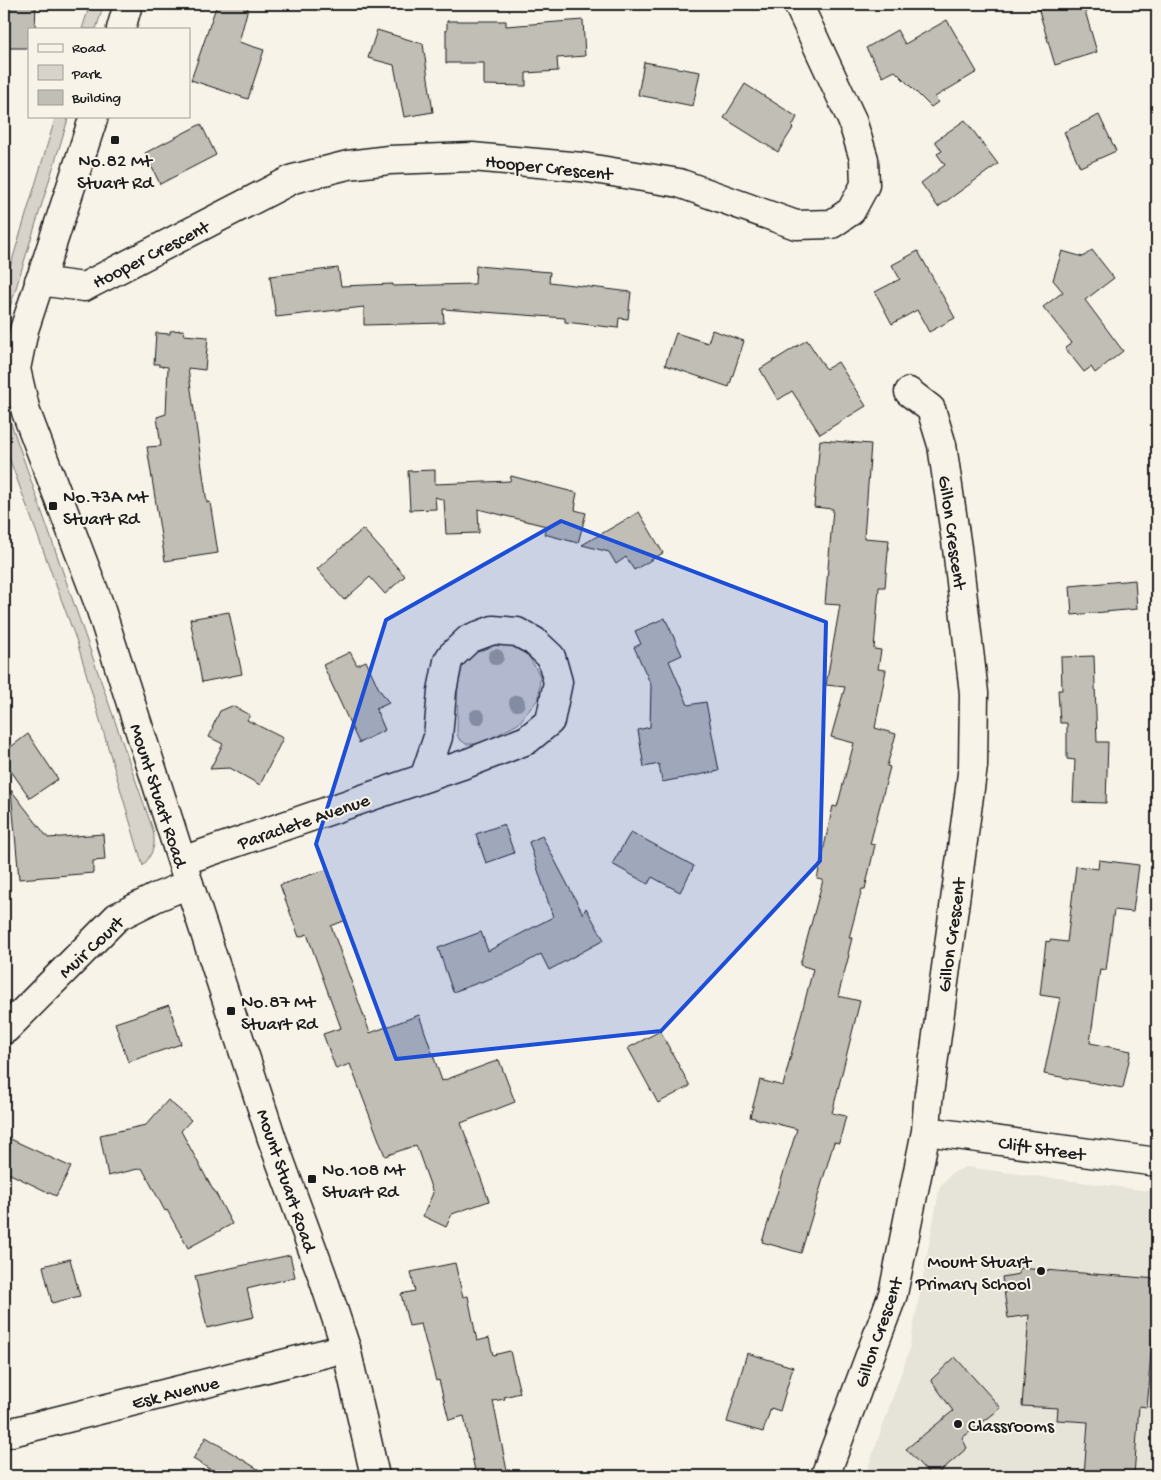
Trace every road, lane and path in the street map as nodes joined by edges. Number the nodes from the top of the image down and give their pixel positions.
1 (128, 4) edge
2 (798, 4) edge
3 (120, 28) edge
4 (93, 118) edge
5 (40, 281) junction
6 (10, 369) edge
7 (909, 392) dead end
8 (424, 778) junction
9 (185, 873) junction
10 (6, 1029) dead end
11 (926, 1131) junction
12 (1157, 1162) edge
13 (346, 1348) junction
14 (4, 1434) edge
15 (375, 1476) edge
16 (825, 1476) edge

1 - 3 street
2 - 5 street, Hooper Crescent
4 - 5 street, Mount Stuart Road
5 - 6 street, Mount Stuart Road
6 - 9 street, Mount Stuart Road
7 - 11 street, Gillon Crescent
8 - 8 street, Paraclete Avenue
8 - 9 street, Paraclete Avenue
9 - 10 street, Muir Court
9 - 13 street, Mount Stuart Road
11 - 12 street, Clift Street
11 - 16 street, Gillon Crescent
13 - 14 street, Esk Avenue
13 - 15 street, Mount Stuart Road

